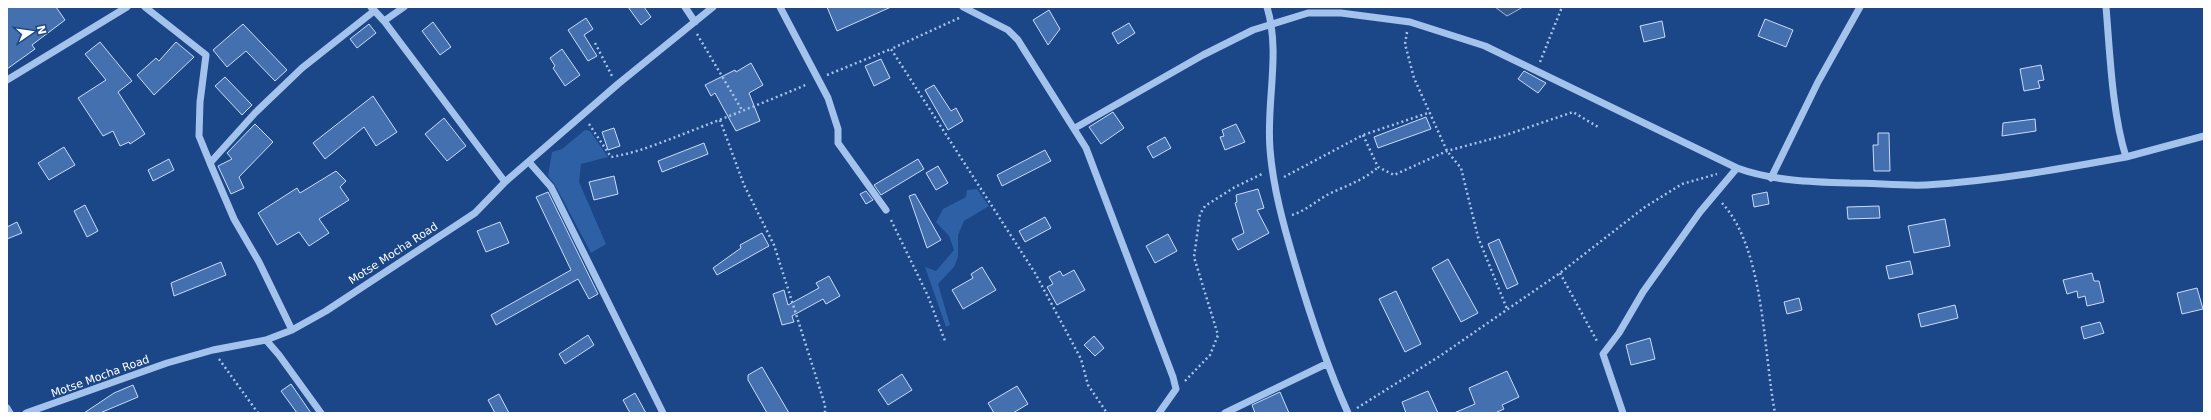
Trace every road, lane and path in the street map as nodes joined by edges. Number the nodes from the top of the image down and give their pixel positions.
1 (127, 7) edge
2 (145, 7) edge
3 (404, 7) edge
4 (685, 7) edge
5 (713, 7) edge
6 (780, 7) edge
7 (963, 7) edge
8 (1267, 7) edge
9 (1313, 7) edge
10 (1562, 7) edge
11 (1860, 7) edge
12 (2106, 7) edge
13 (373, 9) edge
14 (973, 14) junction
15 (1308, 14) junction
16 (384, 21) junction
17 (1410, 22) junction
18 (693, 24) junction
19 (1272, 24) junction
20 (595, 43) dead end
21 (891, 49) junction
22 (1537, 71) junction
23 (819, 79) junction
24 (7, 80) edge
25 (618, 84) junction
26 (742, 110) junction
27 (1428, 113) junction
28 (582, 117) junction
29 (720, 120) junction
30 (1598, 127) dead end
31 (1075, 128) junction
32 (1363, 135) junction
33 (2204, 136) edge
34 (1447, 151) junction
35 (2126, 157) junction
36 (529, 162) junction
37 (210, 163) junction
38 (1378, 167) junction
39 (1737, 168) junction
40 (1272, 171) junction
41 (1771, 178) junction
42 (505, 182) junction
43 (1274, 182) junction
44 (1714, 195) junction
45 (886, 210) joint
46 (1282, 219) junction
47 (1560, 273) junction
48 (1507, 309) junction
49 (292, 330) junction
50 (266, 340) junction
51 (945, 341) dead end
52 (213, 350) junction
53 (1603, 354) junction
54 (1326, 364) junction
55 (1176, 389) junction
56 (7, 408) edge
57 (10, 413) edge
58 (26, 413) edge
59 (258, 413) edge
60 (321, 413) edge
61 (663, 413) edge
62 (825, 413) edge
63 (1107, 413) edge
64 (1159, 413) edge
65 (1225, 413) edge
66 (1348, 413) edge
67 (1623, 413) edge
68 (1775, 413) edge

1 - 24 street
2 - 37 street
3 - 16 street
4 - 18 street
5 - 18 street, Motse Mocha Road
6 - 23 street
7 - 14 street
8 - 19 street
9 - 15 street
10 - 22 path
11 - 41 street
12 - 35 street
13 - 16 street
13 - 37 street
14 - 21 path
14 - 31 street
15 - 17 street
15 - 19 street
16 - 42 street
17 - 22 street
17 - 27 path
18 - 25 street, Motse Mocha Road
18 - 26 path
19 - 31 street
19 - 40 street
20 - 25 path
21 - 23 path
21 - 63 path
22 - 39 street
23 - 26 path
23 - 45 street
25 - 28 street, Motse Mocha Road
26 - 29 path
27 - 32 path
27 - 34 path
28 - 29 path
28 - 36 street, Motse Mocha Road
29 - 62 path
30 - 34 path
31 - 55 street
32 - 38 path
32 - 43 path
33 - 35 street
34 - 38 path
34 - 48 path
35 - 41 street
36 - 42 street, Motse Mocha Road
36 - 61 street
37 - 49 street
38 - 46 path
39 - 41 street
39 - 44 street
39 - 47 path
40 - 43 street
40 - 55 path
42 - 49 street, Motse Mocha Road
43 - 46 street
44 - 53 street
44 - 68 path
45 - 51 path
46 - 54 street
47 - 48 path
47 - 53 path
48 - 66 path
49 - 50 street, Motse Mocha Road
50 - 52 street, Motse Mocha Road
50 - 60 street
52 - 58 street, Motse Mocha Road
52 - 59 path
53 - 67 street
54 - 65 street
54 - 66 street
55 - 64 street
56 - 57 street

